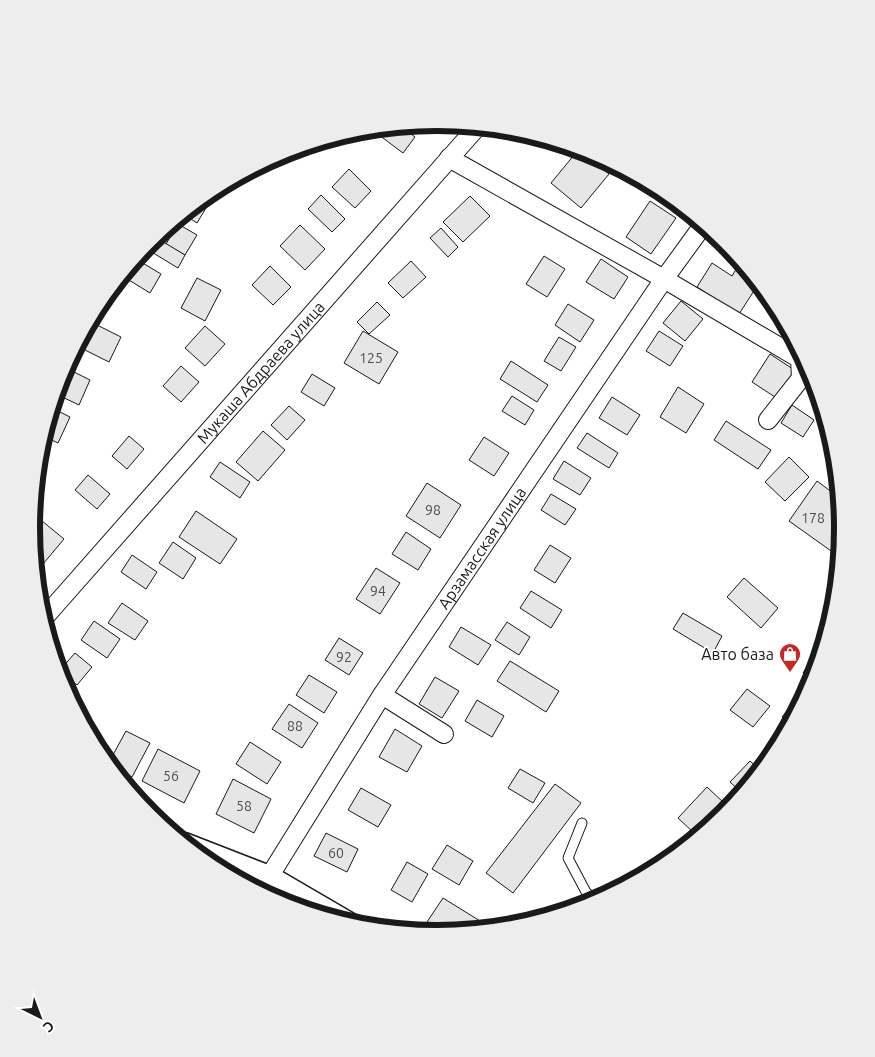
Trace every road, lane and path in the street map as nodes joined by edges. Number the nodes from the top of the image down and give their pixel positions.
1 (472, 133) edge
2 (449, 158) junction
3 (700, 230) edge
4 (664, 279) junction
5 (796, 356) edge
6 (800, 366) edge
7 (768, 420) dead end
8 (50, 613) edge
9 (382, 695) junction
10 (444, 734) dead end
11 (582, 824) dead end
12 (210, 854) edge
13 (269, 877) junction
14 (590, 896) edge
15 (323, 909) edge

1 - 2 street, Мукаша Абдраева улица
2 - 4 street
2 - 8 street, Мукаша Абдраева улица
3 - 4 street, Арзамасская улица
4 - 5 street
4 - 9 street, Арзамасская улица
6 - 7 street
9 - 10 street
9 - 13 street, Арзамасская улица
11 - 14 lane
12 - 13 street
13 - 15 street

